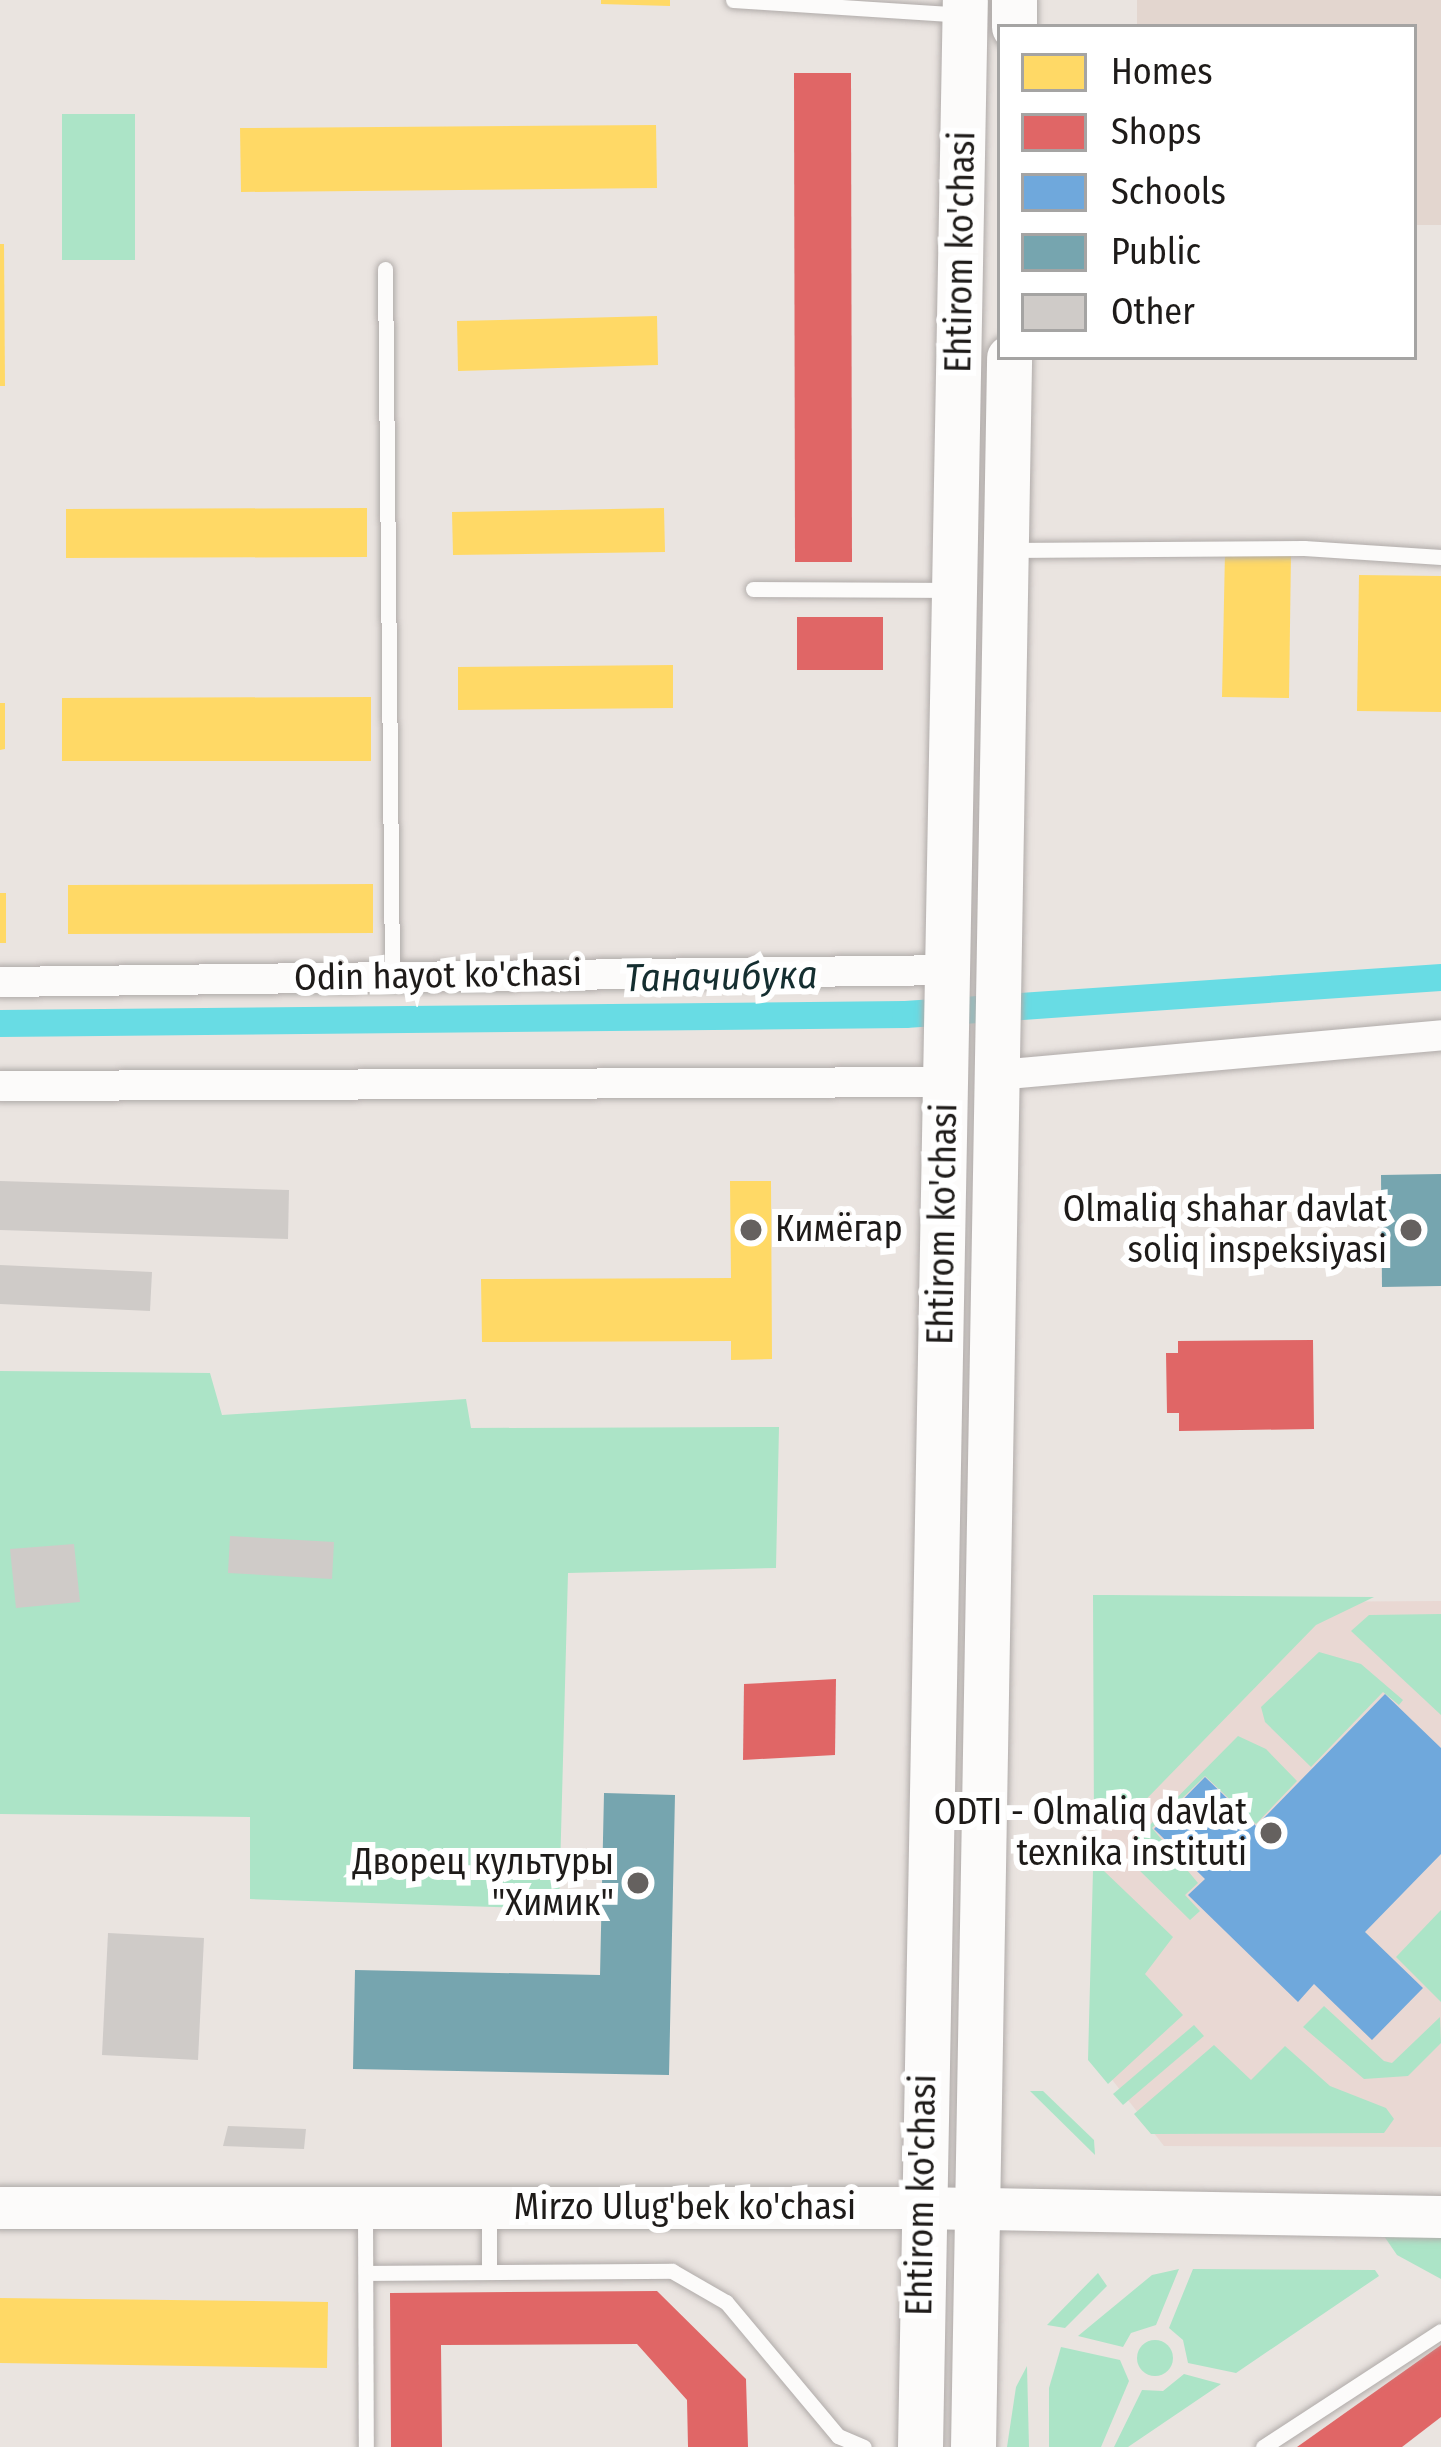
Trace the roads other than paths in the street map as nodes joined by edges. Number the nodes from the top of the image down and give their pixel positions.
1 (733, 0) edge
2 (965, 8) edge
3 (385, 269) dead end
4 (1009, 360) edge
5 (1006, 550) junction
6 (1441, 557) edge
7 (752, 590) dead end
8 (955, 590) junction
9 (949, 970) junction
10 (392, 977) junction
11 (0, 982) edge
12 (1441, 1035) edge
13 (997, 1067) junction
14 (946, 1082) junction
15 (0, 1086) edge
16 (365, 2208) junction
17 (489, 2208) junction
18 (920, 2208) junction
19 (974, 2208) junction
20 (0, 2209) edge
21 (1441, 2217) edge
22 (489, 2272) junction
23 (366, 2273) junction
24 (1441, 2331) edge
25 (366, 2447) edge
26 (864, 2447) edge
27 (920, 2447) edge
28 (974, 2447) edge
29 (1263, 2447) edge

1 - 2 lane
2 - 8 main road, Ehtirom ko'chasi
3 - 10 lane
4 - 5 main road, Ehtirom ko'chasi
5 - 6 lane
5 - 13 main road, Ehtirom ko'chasi
7 - 8 lane
8 - 9 main road, Ehtirom ko'chasi
9 - 10 street, Odin hayot ko'chasi
9 - 14 main road, Ehtirom ko'chasi
10 - 11 street, Odin hayot ko'chasi
12 - 13 street
13 - 19 main road, Ehtirom ko'chasi
14 - 15 street
14 - 18 main road, Ehtirom ko'chasi
16 - 17 main road, Mirzo Ulug'bek ko'chasi
16 - 20 main road, Mirzo Ulug'bek ko'chasi
16 - 23 lane
17 - 18 main road, Mirzo Ulug'bek ko'chasi
17 - 22 lane
18 - 19 main road, Mirzo Ulug'bek ko'chasi
18 - 27 main road, Ehtirom ko'chasi
19 - 21 main road, Mirzo Ulug'bek ko'chasi
19 - 28 main road, Ehtirom ko'chasi
22 - 23 lane
22 - 26 lane
23 - 25 lane
24 - 29 lane

